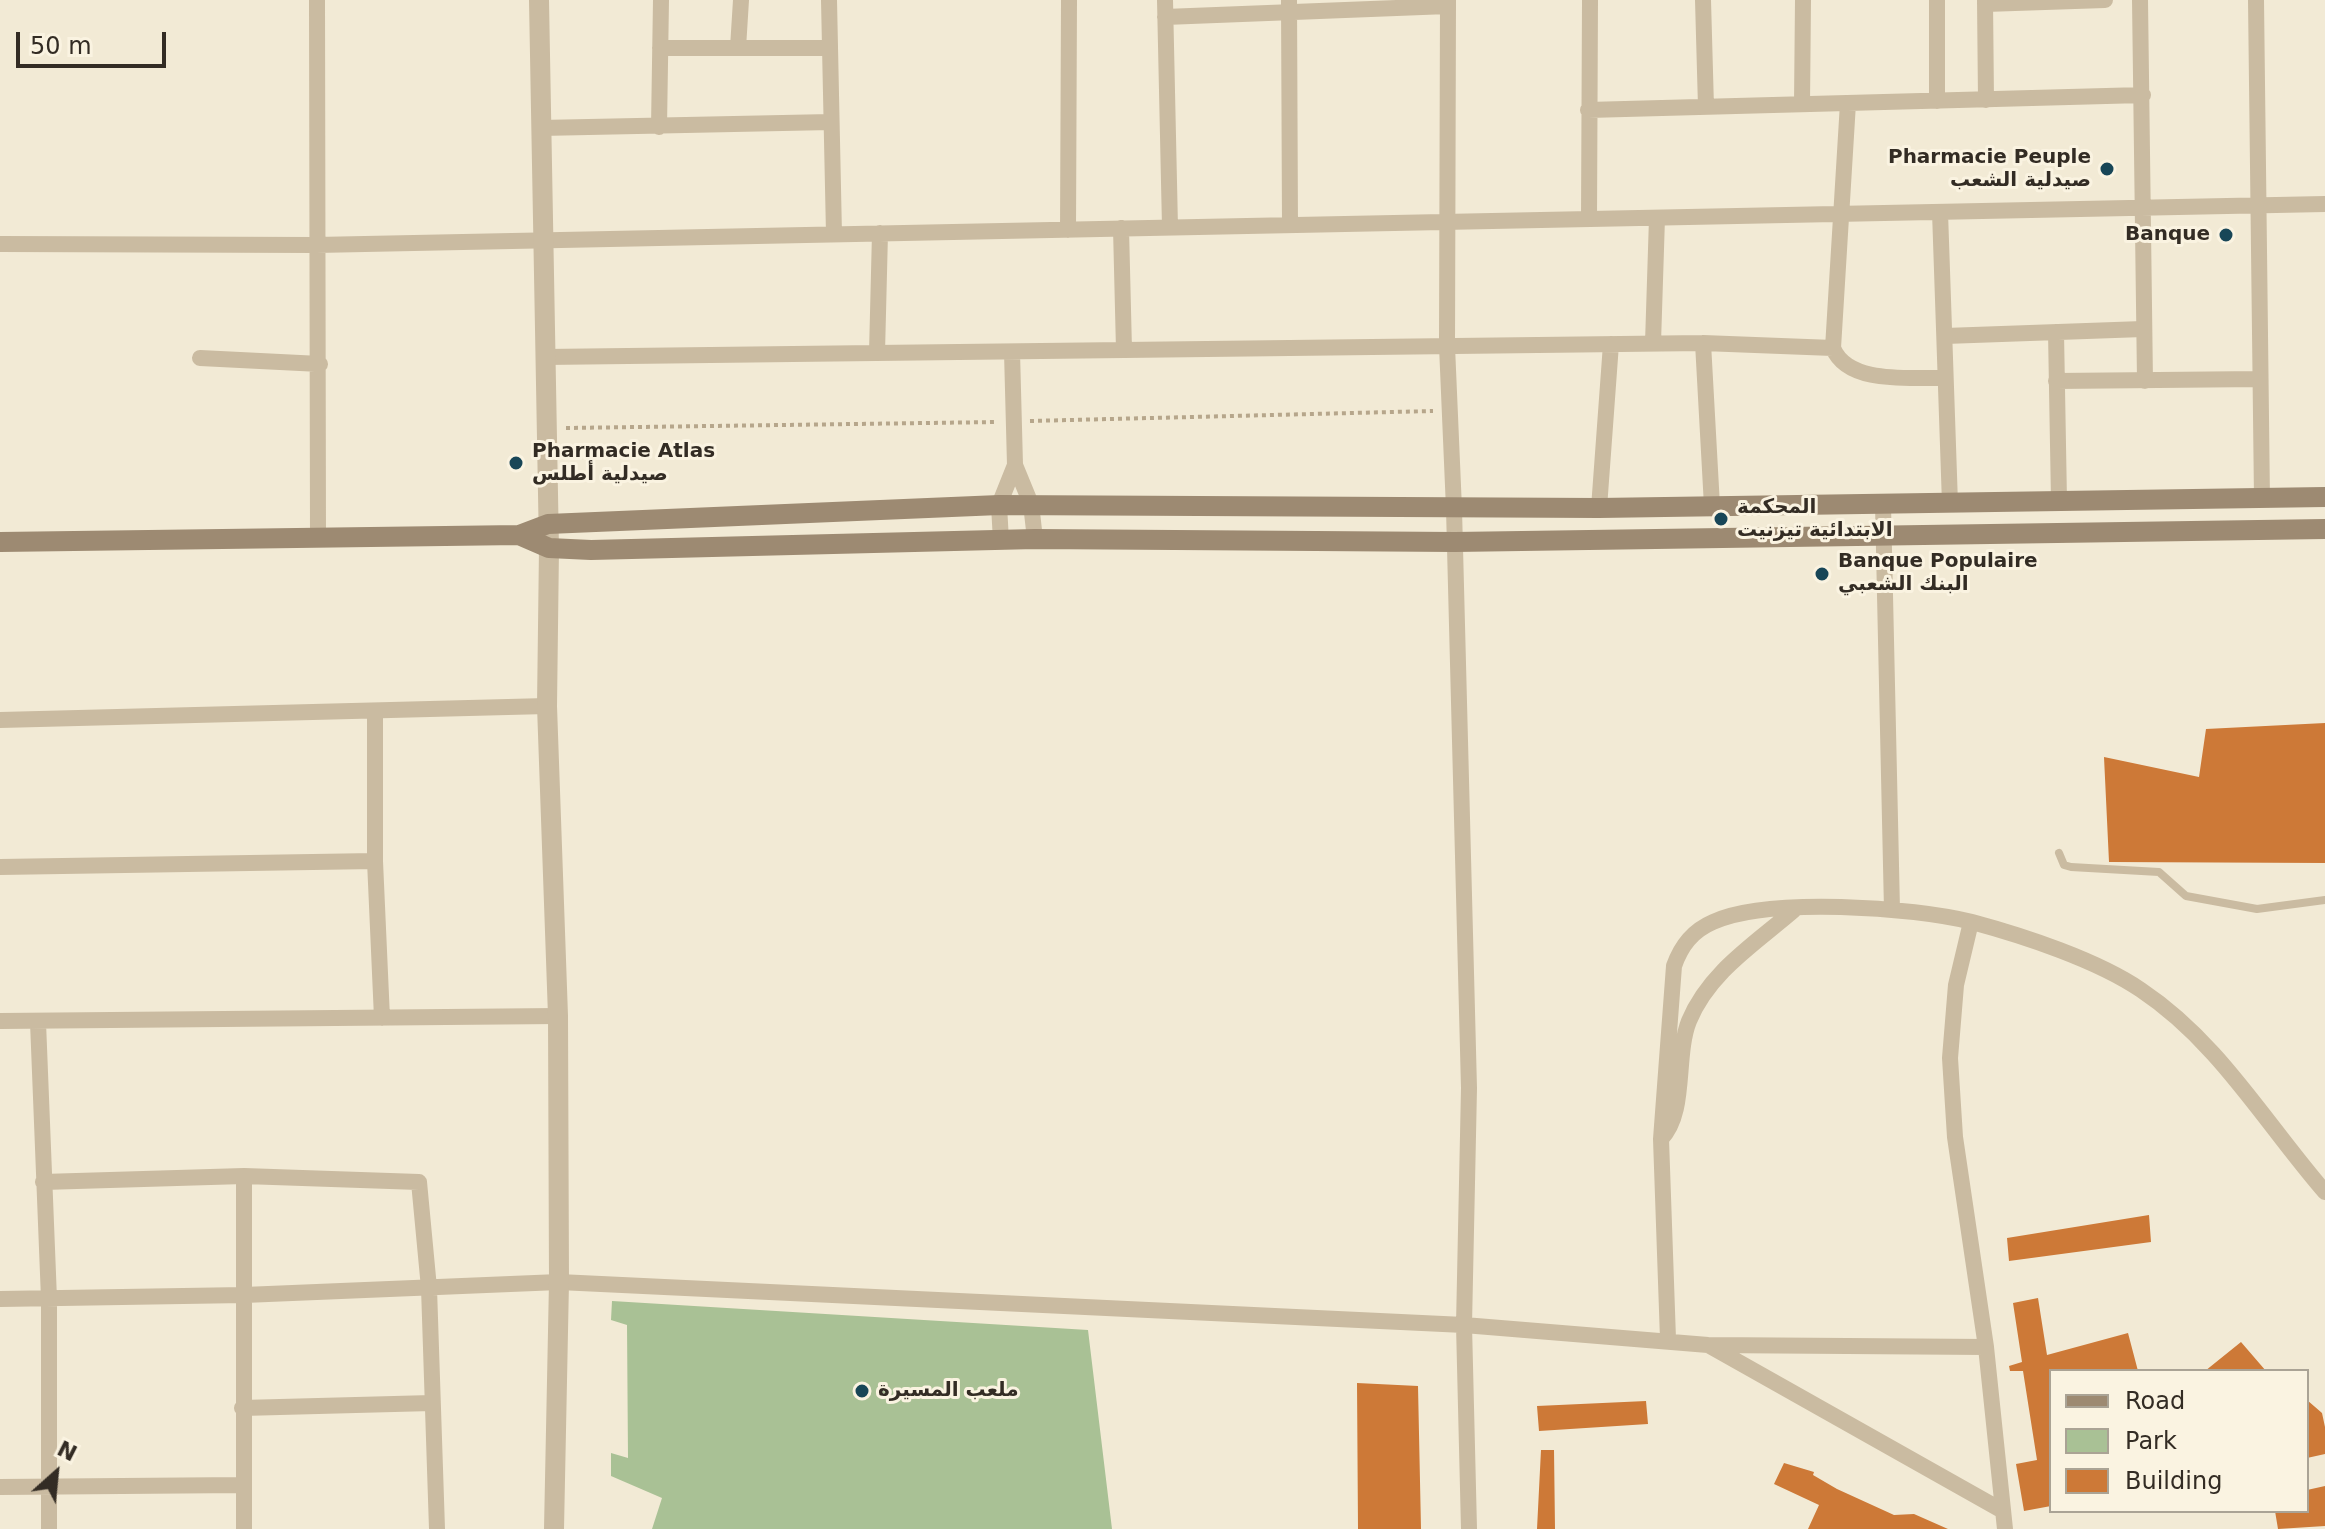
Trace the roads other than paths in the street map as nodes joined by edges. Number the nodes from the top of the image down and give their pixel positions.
1 (317, 0) edge
2 (539, 0) edge
3 (661, 0) edge
4 (741, 0) edge
5 (829, 0) edge
6 (1069, 0) edge
7 (1590, 0) edge
8 (1703, 0) edge
9 (1803, 0) edge
10 (1937, 0) edge
11 (2105, 0) edge
12 (2140, 0) edge
13 (2256, 0) edge
14 (1985, 2) edge
15 (1448, 3) edge
16 (1289, 6) edge
17 (1165, 8) edge
18 (660, 48) junction
19 (738, 48) junction
20 (830, 48) junction
21 (2143, 95) junction
22 (1986, 100) junction
23 (1937, 101) junction
24 (1848, 103) junction
25 (1802, 104) junction
26 (1706, 107) junction
27 (1588, 110) junction
28 (831, 122) junction
29 (659, 127) junction
30 (540, 128) junction
31 (2325, 204) edge
32 (2258, 206) junction
33 (2144, 208) junction
34 (1940, 212) junction
35 (1843, 214) junction
36 (1657, 218) junction
37 (1589, 219) junction
38 (1448, 222) junction
39 (1290, 225) junction
40 (1170, 227) junction
41 (1121, 228) junction
42 (1068, 230) junction
43 (880, 233) junction
44 (834, 234) junction
45 (542, 240) junction
46 (0, 244) edge
47 (316, 245) junction
48 (2143, 329) junction
49 (2056, 332) junction
50 (1945, 336) junction
51 (1653, 343) junction
52 (1703, 343) junction
53 (1611, 344) junction
54 (1447, 346) junction
55 (1833, 348) junction
56 (1124, 350) junction
57 (1012, 352) junction
58 (877, 353) junction
59 (545, 357) junction
60 (200, 358) dead end
61 (320, 364) junction
62 (1944, 378) junction
63 (2260, 379) junction
64 (2056, 381) junction
65 (2145, 381) junction
66 (1015, 465) junction
67 (2325, 497) edge
68 (2304, 498) junction
69 (2262, 499) junction
70 (2203, 500) junction
71 (2059, 501) junction
72 (1031, 504) junction
73 (1950, 504) junction
74 (999, 505) junction
75 (1883, 505) junction
76 (1712, 506) junction
77 (1599, 508) junction
78 (1454, 509) junction
79 (548, 524) junction
80 (2315, 529) edge
81 (2205, 530) junction
82 (519, 535) junction
83 (1885, 536) junction
84 (318, 538) junction
85 (1035, 539) junction
86 (1001, 541) junction
87 (0, 542) edge
88 (1455, 542) junction
89 (549, 548) junction
90 (547, 706) junction
91 (375, 711) junction
92 (0, 720) edge
93 (2059, 853) dead end
94 (375, 861) junction
95 (0, 867) edge
96 (2325, 900) edge
97 (1794, 910) junction
98 (1892, 910) junction
99 (1971, 922) junction
100 (1669, 1014) junction
101 (558, 1016) junction
102 (382, 1018) junction
103 (1689, 1020) junction
104 (0, 1021) edge
105 (38, 1022) junction
106 (1661, 1139) junction
107 (244, 1176) junction
108 (43, 1182) junction
109 (2323, 1185) edge
110 (559, 1282) junction
111 (429, 1288) junction
112 (244, 1295) junction
113 (0, 1299) edge
114 (49, 1299) junction
115 (1464, 1325) junction
116 (1668, 1339) junction
117 (1708, 1345) junction
118 (1986, 1347) junction
119 (432, 1403) junction
120 (242, 1408) junction
121 (243, 1485) junction
122 (0, 1487) edge
123 (48, 1487) junction
124 (2003, 1511) junction
125 (49, 1529) edge
126 (244, 1529) edge
127 (437, 1529) edge
128 (554, 1529) edge
129 (1469, 1529) edge
130 (2005, 1529) edge

1 - 47 street
2 - 30 street
3 - 18 street
4 - 19 street
5 - 20 street
6 - 42 street
7 - 27 street
8 - 26 street
9 - 25 street
10 - 23 street
11 - 14 street
12 - 21 street
13 - 32 street
14 - 22 street
15 - 16 street
15 - 38 street
16 - 17 street
16 - 39 street
17 - 40 street
18 - 19 street
18 - 29 street
19 - 20 street
20 - 28 street
21 - 22 street
21 - 33 street
22 - 23 street
23 - 24 street
24 - 25 street
24 - 35 street
25 - 26 street
26 - 27 street
27 - 37 street
28 - 29 street
28 - 44 street
29 - 30 street
30 - 45 street
31 - 32 street
32 - 33 street
32 - 63 street
33 - 34 street
33 - 48 street
34 - 35 street
34 - 50 street
35 - 36 street
35 - 55 street
36 - 37 street
36 - 51 street
37 - 38 street
38 - 39 street
38 - 54 street
39 - 40 street
40 - 41 street
41 - 42 street
41 - 56 street
42 - 43 street
43 - 44 street
43 - 58 street
44 - 45 street
45 - 47 street
45 - 59 street
46 - 47 street
47 - 61 street
48 - 49 street
48 - 65 street
49 - 50 street
49 - 64 street
50 - 62 street
51 - 52 street
51 - 53 street
52 - 55 street
52 - 76 street
53 - 54 street
53 - 77 street
54 - 56 street
54 - 78 street
55 - 62 street
56 - 57 street
57 - 58 street
57 - 66 street
58 - 59 street
59 - 79 street
60 - 61 street
61 - 84 street
62 - 73 street
63 - 65 street
63 - 69 street
64 - 65 street
64 - 71 street
66 - 72 street
66 - 74 street
67 - 68 main road
68 - 69 main road
68 - 80 main road
69 - 70 main road
70 - 71 main road
70 - 81 main road
71 - 73 main road
72 - 74 main road
72 - 78 main road
72 - 85 street
73 - 75 main road
74 - 79 main road
74 - 86 street
75 - 76 main road
75 - 83 street
76 - 77 main road
77 - 78 main road
78 - 88 street
79 - 82 main road
79 - 89 street
80 - 81 main road
81 - 83 main road
82 - 84 main road
82 - 89 main road
83 - 88 main road
83 - 98 street
84 - 87 main road
85 - 86 main road
85 - 88 main road
86 - 89 main road
88 - 115 street
89 - 90 street
90 - 91 street
90 - 101 street
91 - 92 street
91 - 94 street
93 - 96 lane
94 - 95 street
94 - 102 street
97 - 98 street
97 - 100 street
97 - 103 street
98 - 99 street
99 - 109 street
99 - 118 street
100 - 103 street
100 - 106 street
101 - 102 street
101 - 110 street
102 - 105 street
103 - 106 street
104 - 105 street
105 - 108 street
106 - 116 street
107 - 108 street
107 - 111 street
107 - 112 street
108 - 114 street
110 - 111 street
110 - 115 street
110 - 128 street
111 - 112 street
111 - 119 street
112 - 114 street
112 - 120 street
113 - 114 street
114 - 123 street
115 - 116 street
115 - 129 street
116 - 117 street
117 - 118 street
117 - 124 street
118 - 124 street
119 - 120 street
119 - 127 street
120 - 121 street
121 - 123 street
121 - 126 street
122 - 123 street
123 - 125 street
124 - 130 street

